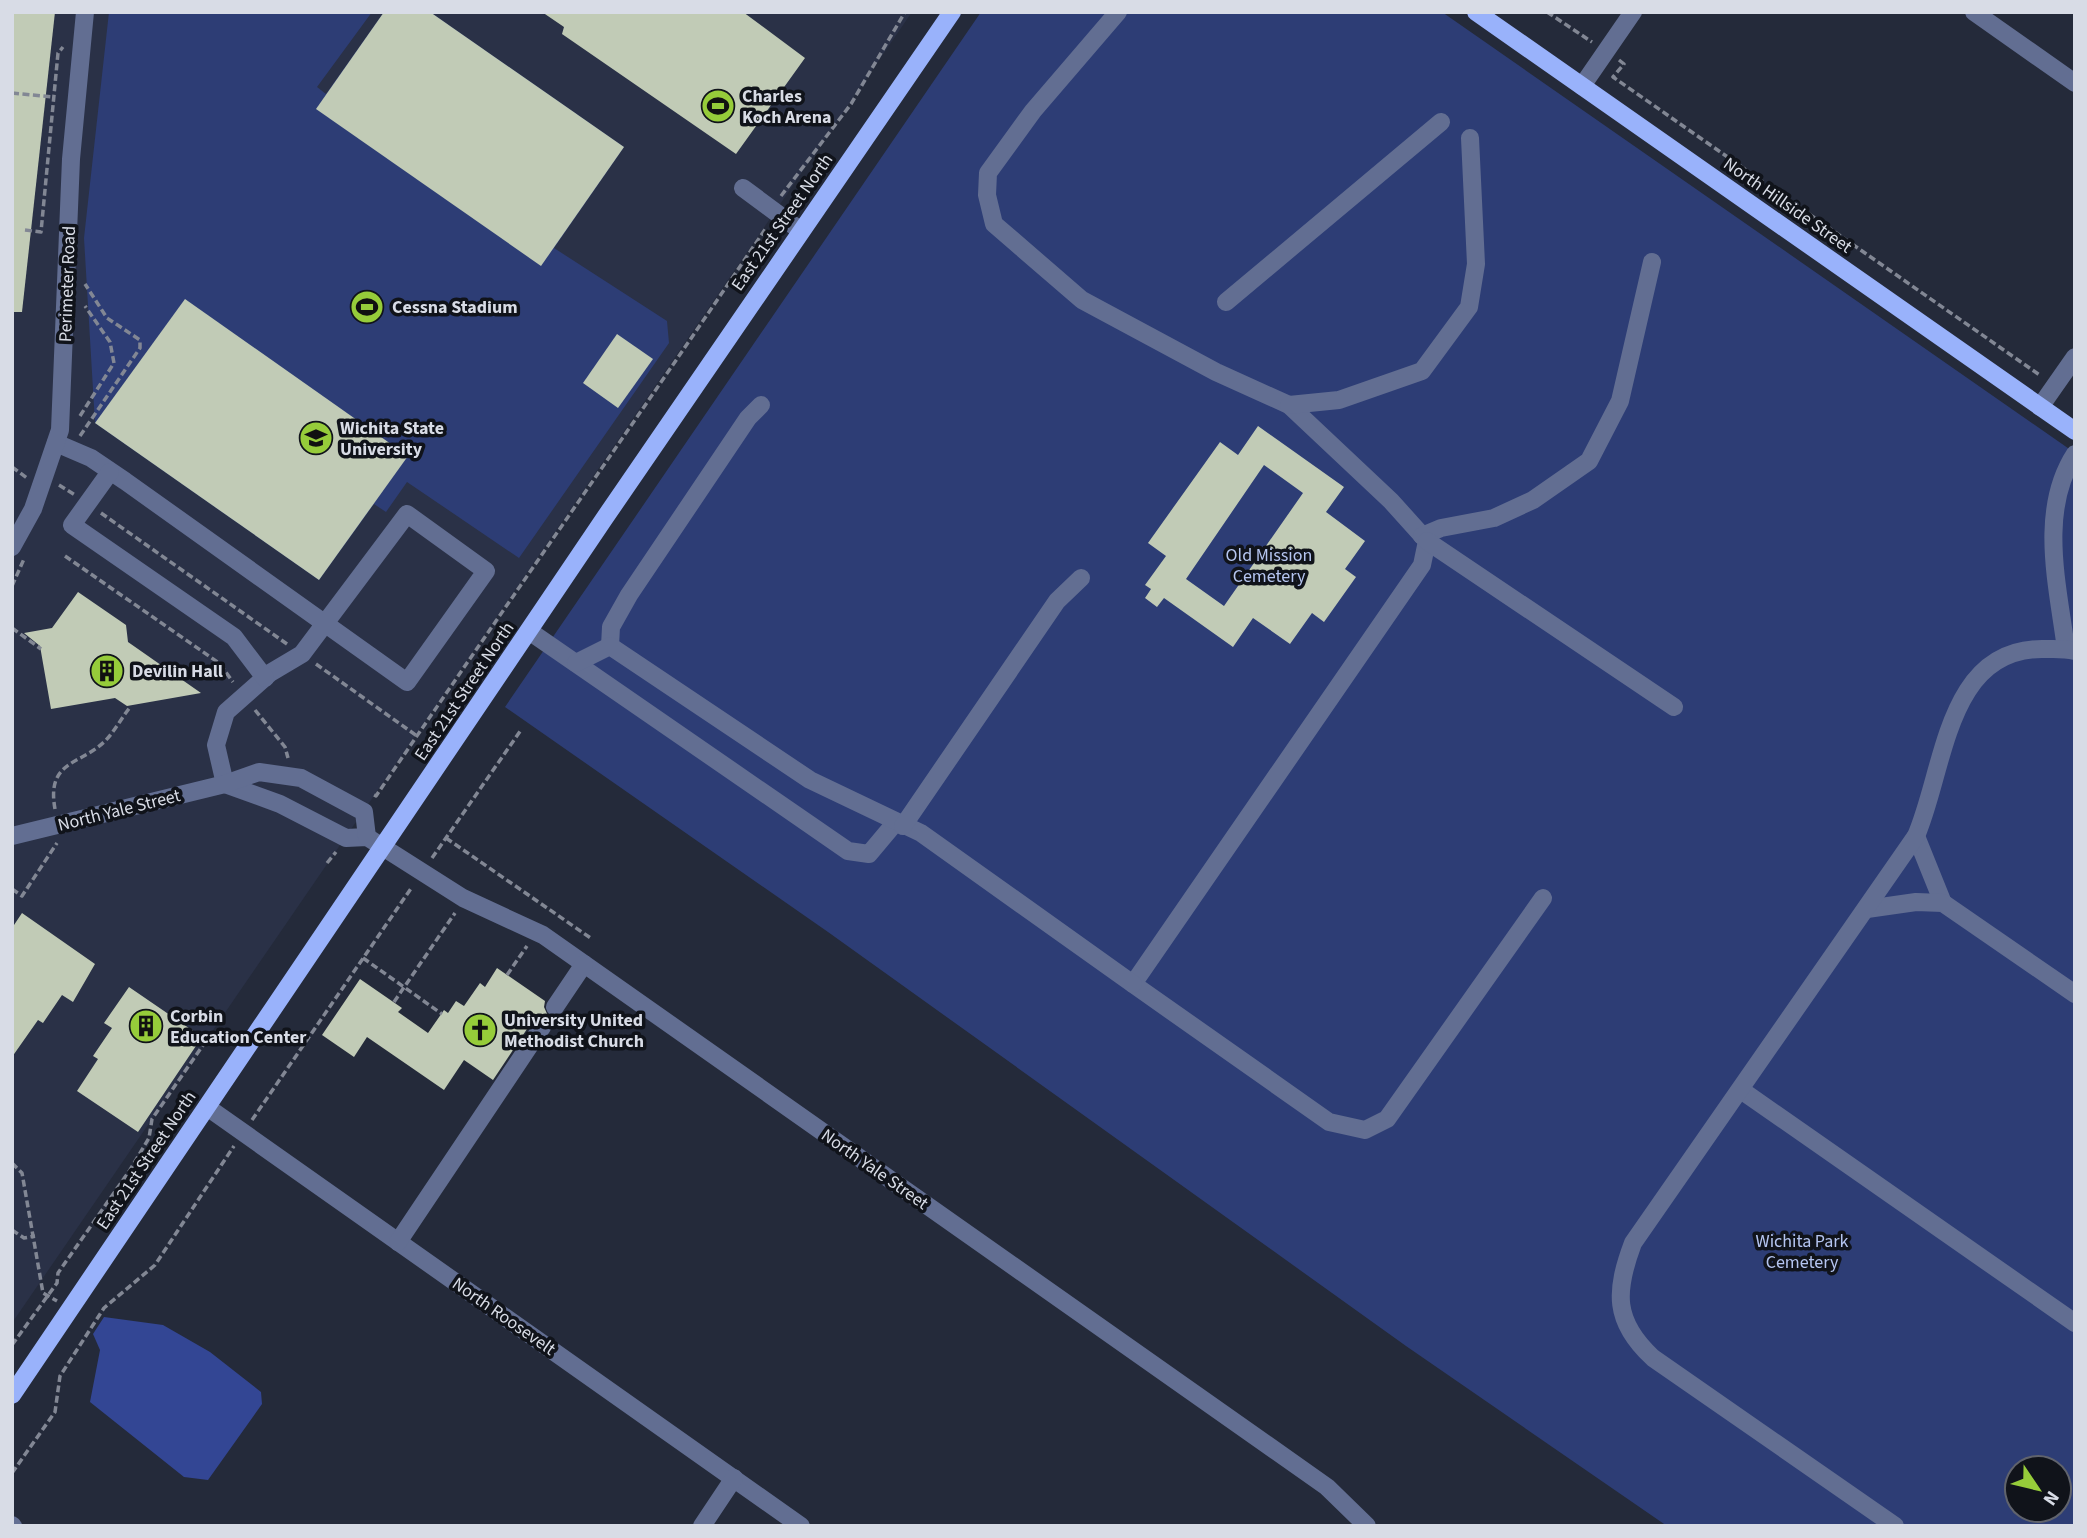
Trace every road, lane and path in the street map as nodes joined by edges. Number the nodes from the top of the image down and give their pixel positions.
1 (85, 12) edge
2 (905, 12) edge
3 (952, 12) edge
4 (1118, 12) edge
5 (1476, 12) edge
6 (1547, 12) edge
7 (1633, 12) edge
8 (1974, 12) edge
9 (68, 41) dead end
10 (1606, 52) junction
11 (2075, 83) edge
12 (1582, 86) junction
13 (12, 93) edge
14 (54, 97) junction
15 (1441, 122) dead end
16 (1469, 138) dead end
17 (743, 188) dead end
18 (775, 212) junction
19 (24, 230) dead end
20 (801, 231) junction
21 (1652, 262) dead end
22 (82, 280) dead end
23 (1226, 302) dead end
24 (2075, 357) edge
25 (2055, 385) junction
26 (761, 405) dead end
27 (1289, 405) junction
28 (2040, 407) junction
29 (2075, 431) edge
30 (77, 440) dead end
31 (56, 443) junction
32 (2075, 454) edge
33 (110, 472) junction
34 (59, 485) dead end
35 (87, 503) junction
36 (1424, 538) junction
37 (12, 547) edge
38 (65, 556) dead end
39 (1081, 578) dead end
40 (326, 625) junction
41 (12, 628) edge
42 (529, 631) junction
43 (610, 646) junction
44 (41, 649) dead end
45 (2070, 650) edge
46 (302, 654) junction
47 (576, 663) junction
48 (265, 678) junction
49 (243, 696) junction
50 (131, 706) dead end
51 (1674, 708) dead end
52 (521, 730) dead end
53 (417, 736) junction
54 (290, 762) dead end
55 (225, 784) junction
56 (367, 792) dead end
57 (899, 824) junction
58 (58, 825) junction
59 (12, 836) edge
60 (1916, 836) junction
61 (368, 837) junction
62 (446, 838) junction
63 (383, 848) junction
64 (422, 873) junction
65 (12, 889) edge
66 (1543, 898) dead end
67 (1943, 903) junction
68 (1867, 909) junction
69 (455, 913) dead end
70 (592, 939) dead end
71 (363, 958) junction
72 (584, 964) junction
73 (1133, 984) junction
74 (404, 987) junction
75 (2075, 994) edge
76 (394, 1002) dead end
77 (555, 1007) dead end
78 (442, 1014) dead end
79 (541, 1027) dead end
80 (208, 1038) dead end
81 (1741, 1090) junction
82 (207, 1107) junction
83 (243, 1133) junction
84 (12, 1163) edge
85 (12, 1230) edge
86 (35, 1236) junction
87 (398, 1242) junction
88 (48, 1296) junction
89 (70, 1309) junction
90 (2075, 1323) edge
91 (12, 1345) edge
92 (12, 1395) edge
93 (12, 1473) edge
94 (734, 1478) junction
95 (702, 1526) edge
96 (801, 1526) edge
97 (1367, 1526) edge
98 (1895, 1526) edge

1 - 31 street, Perimeter Road
2 - 18 path
3 - 20 main road, East 21st Street North
4 - 27 street
5 - 12 main road, North Hillside Street
6 - 10 path
7 - 10 street
8 - 11 street
9 - 14 path
10 - 12 street
10 - 25 path
12 - 28 main road, North Hillside Street
13 - 14 path
14 - 19 path
15 - 23 street
16 - 27 street
17 - 18 street
18 - 20 street
18 - 53 path
20 - 42 main road, East 21st Street North
21 - 36 street
22 - 30 path
24 - 25 street
25 - 28 street
26 - 43 street
27 - 36 street
28 - 29 main road, North Hillside Street
31 - 33 street
31 - 37 street, Perimeter Road
32 - 45 street
33 - 35 street
33 - 40 street
34 - 35 path
35 - 46 path
35 - 48 street
36 - 51 street
36 - 73 street
38 - 49 path
39 - 57 street
40 - 40 street
40 - 46 street
41 - 44 path
42 - 47 street
42 - 63 main road, East 21st Street North
43 - 47 street
43 - 57 street
45 - 60 street
46 - 48 street
46 - 53 path
47 - 57 street
48 - 49 street
49 - 54 path
49 - 55 street
50 - 58 path
52 - 62 path
53 - 56 path
55 - 58 street, North Yale Street
55 - 61 street, North Yale Street
55 - 61 street, North Yale Street
57 - 73 street
58 - 59 street, North Yale Street
58 - 65 path
60 - 67 street
60 - 68 street
61 - 63 street, North Yale Street
62 - 64 path
62 - 70 path
63 - 64 street, North Yale Street
63 - 82 main road, East 21st Street North
64 - 71 path
64 - 72 street, North Yale Street
66 - 73 street
67 - 68 street
67 - 75 street
68 - 81 street
69 - 74 path
71 - 74 path
71 - 83 path
72 - 77 street
72 - 97 street, North Yale Street
74 - 76 path
74 - 78 path
79 - 87 street
80 - 88 path
81 - 90 street
81 - 98 street
82 - 83 street, North Roosevelt
82 - 89 main road, East 21st Street North
83 - 87 street, North Roosevelt
83 - 93 path
84 - 86 path
85 - 86 path
86 - 88 path
87 - 94 street, North Roosevelt
88 - 89 path
88 - 91 path
89 - 92 main road, East 21st Street North
94 - 95 street
94 - 96 street, North Roosevelt

